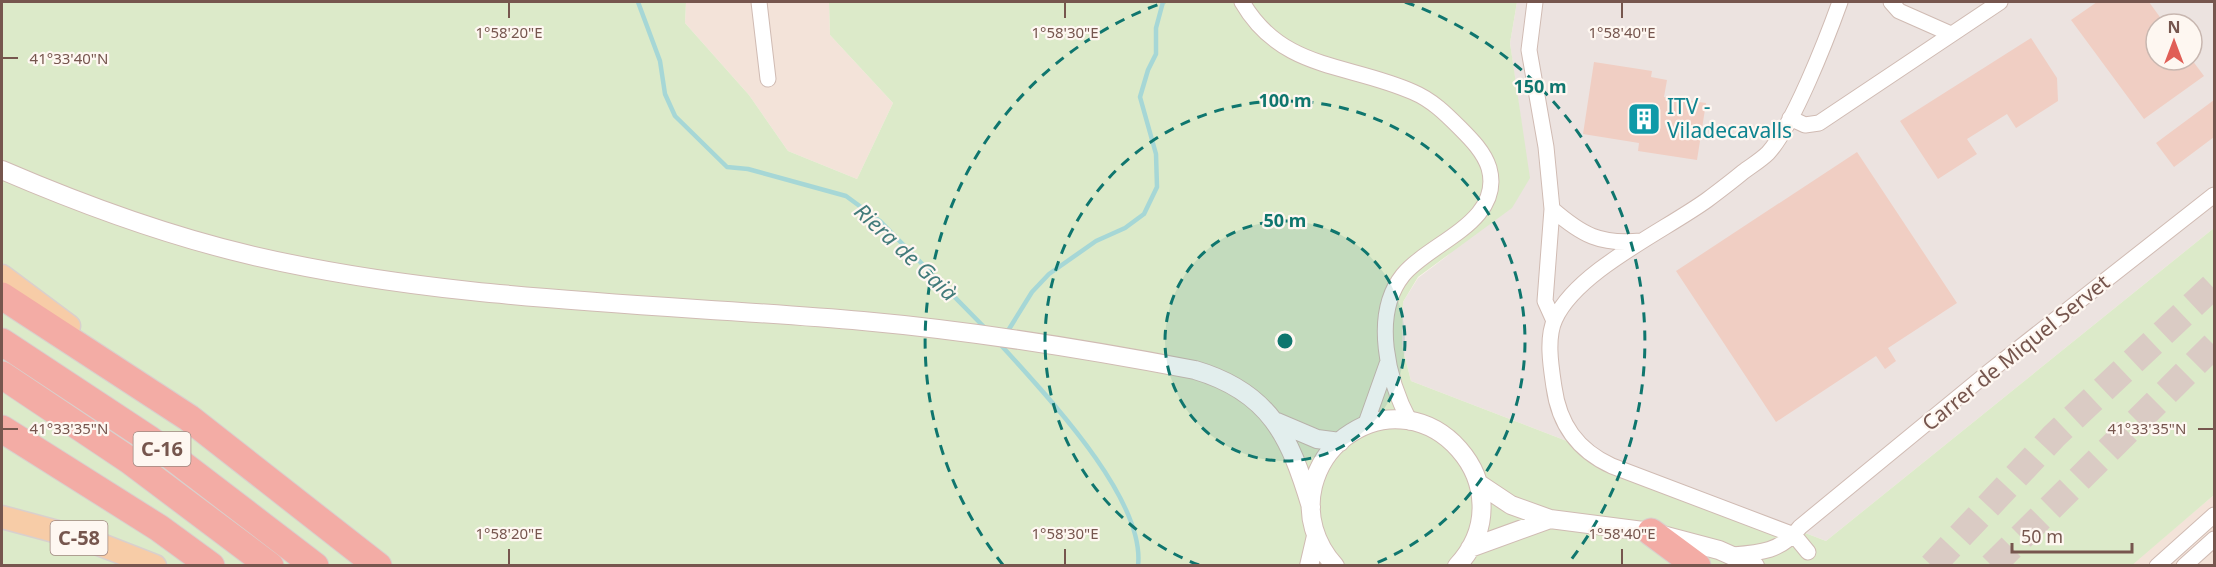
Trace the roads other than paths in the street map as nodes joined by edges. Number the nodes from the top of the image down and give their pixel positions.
1 (759, 2) edge
2 (1242, 2) edge
3 (1535, 2) edge
4 (1840, 2) edge
5 (1891, 2) edge
6 (2000, 2) edge
7 (1951, 34) junction
8 (768, 79) dead end
9 (1790, 118) junction
10 (2, 170) edge
11 (2214, 195) edge
12 (1552, 209) junction
13 (1644, 241) junction
14 (2, 276) edge
15 (2, 296) edge
16 (1554, 321) junction
17 (2, 342) edge
18 (1388, 361) junction
19 (2, 375) edge
20 (2, 383) edge
21 (35, 397) junction
22 (189, 418) junction
23 (1277, 422) junction
24 (1410, 422) junction
25 (1365, 426) junction
26 (2, 429) edge
27 (1340, 442) junction
28 (1478, 483) junction
29 (1311, 507) junction
30 (1820, 513) junction
31 (2214, 515) edge
32 (2, 517) edge
33 (1550, 519) junction
34 (1651, 532) junction
35 (1794, 535) junction
36 (1316, 536) junction
37 (2190, 536) junction
38 (2211, 547) edge
39 (1470, 548) junction
40 (1731, 555) junction
41 (1809, 559) edge
42 (155, 566) edge
43 (211, 566) edge
44 (270, 566) edge
45 (315, 566) edge
46 (378, 566) edge
47 (1309, 566) edge
48 (1335, 566) edge
49 (1457, 566) edge
50 (1697, 566) edge
51 (1755, 566) edge
52 (2157, 566) edge
53 (2184, 566) edge

1 - 8 street
2 - 18 street
3 - 12 street
4 - 9 street
5 - 7 street
6 - 7 street
7 - 9 street
9 - 13 street
10 - 23 street
11 - 30 street, Carrer de Miquel Servet
12 - 13 street
12 - 16 street
13 - 16 street
14 - 22 main road
15 - 22 highway
16 - 35 street
17 - 45 highway, C-16
18 - 24 street
18 - 25 street
19 - 21 highway, C-16
20 - 21 highway
21 - 44 highway, C-16
22 - 46 highway
23 - 27 street
23 - 29 street
24 - 25 street
24 - 28 street
25 - 27 street
26 - 43 highway
27 - 29 street
28 - 33 street
28 - 39 street
29 - 36 street
30 - 35 street, Carrer de Miquel Servet
30 - 41 street, Carrer de Miquel Servet
31 - 37 street
32 - 42 main road, C-58
33 - 34 street
33 - 39 street
34 - 40 street
34 - 50 highway
35 - 40 street, Carrer de Miquel Servet
35 - 41 street, Carrer de Miquel Servet
36 - 47 street
36 - 48 street
37 - 38 street
37 - 52 street
38 - 53 street
39 - 49 street
40 - 51 street

